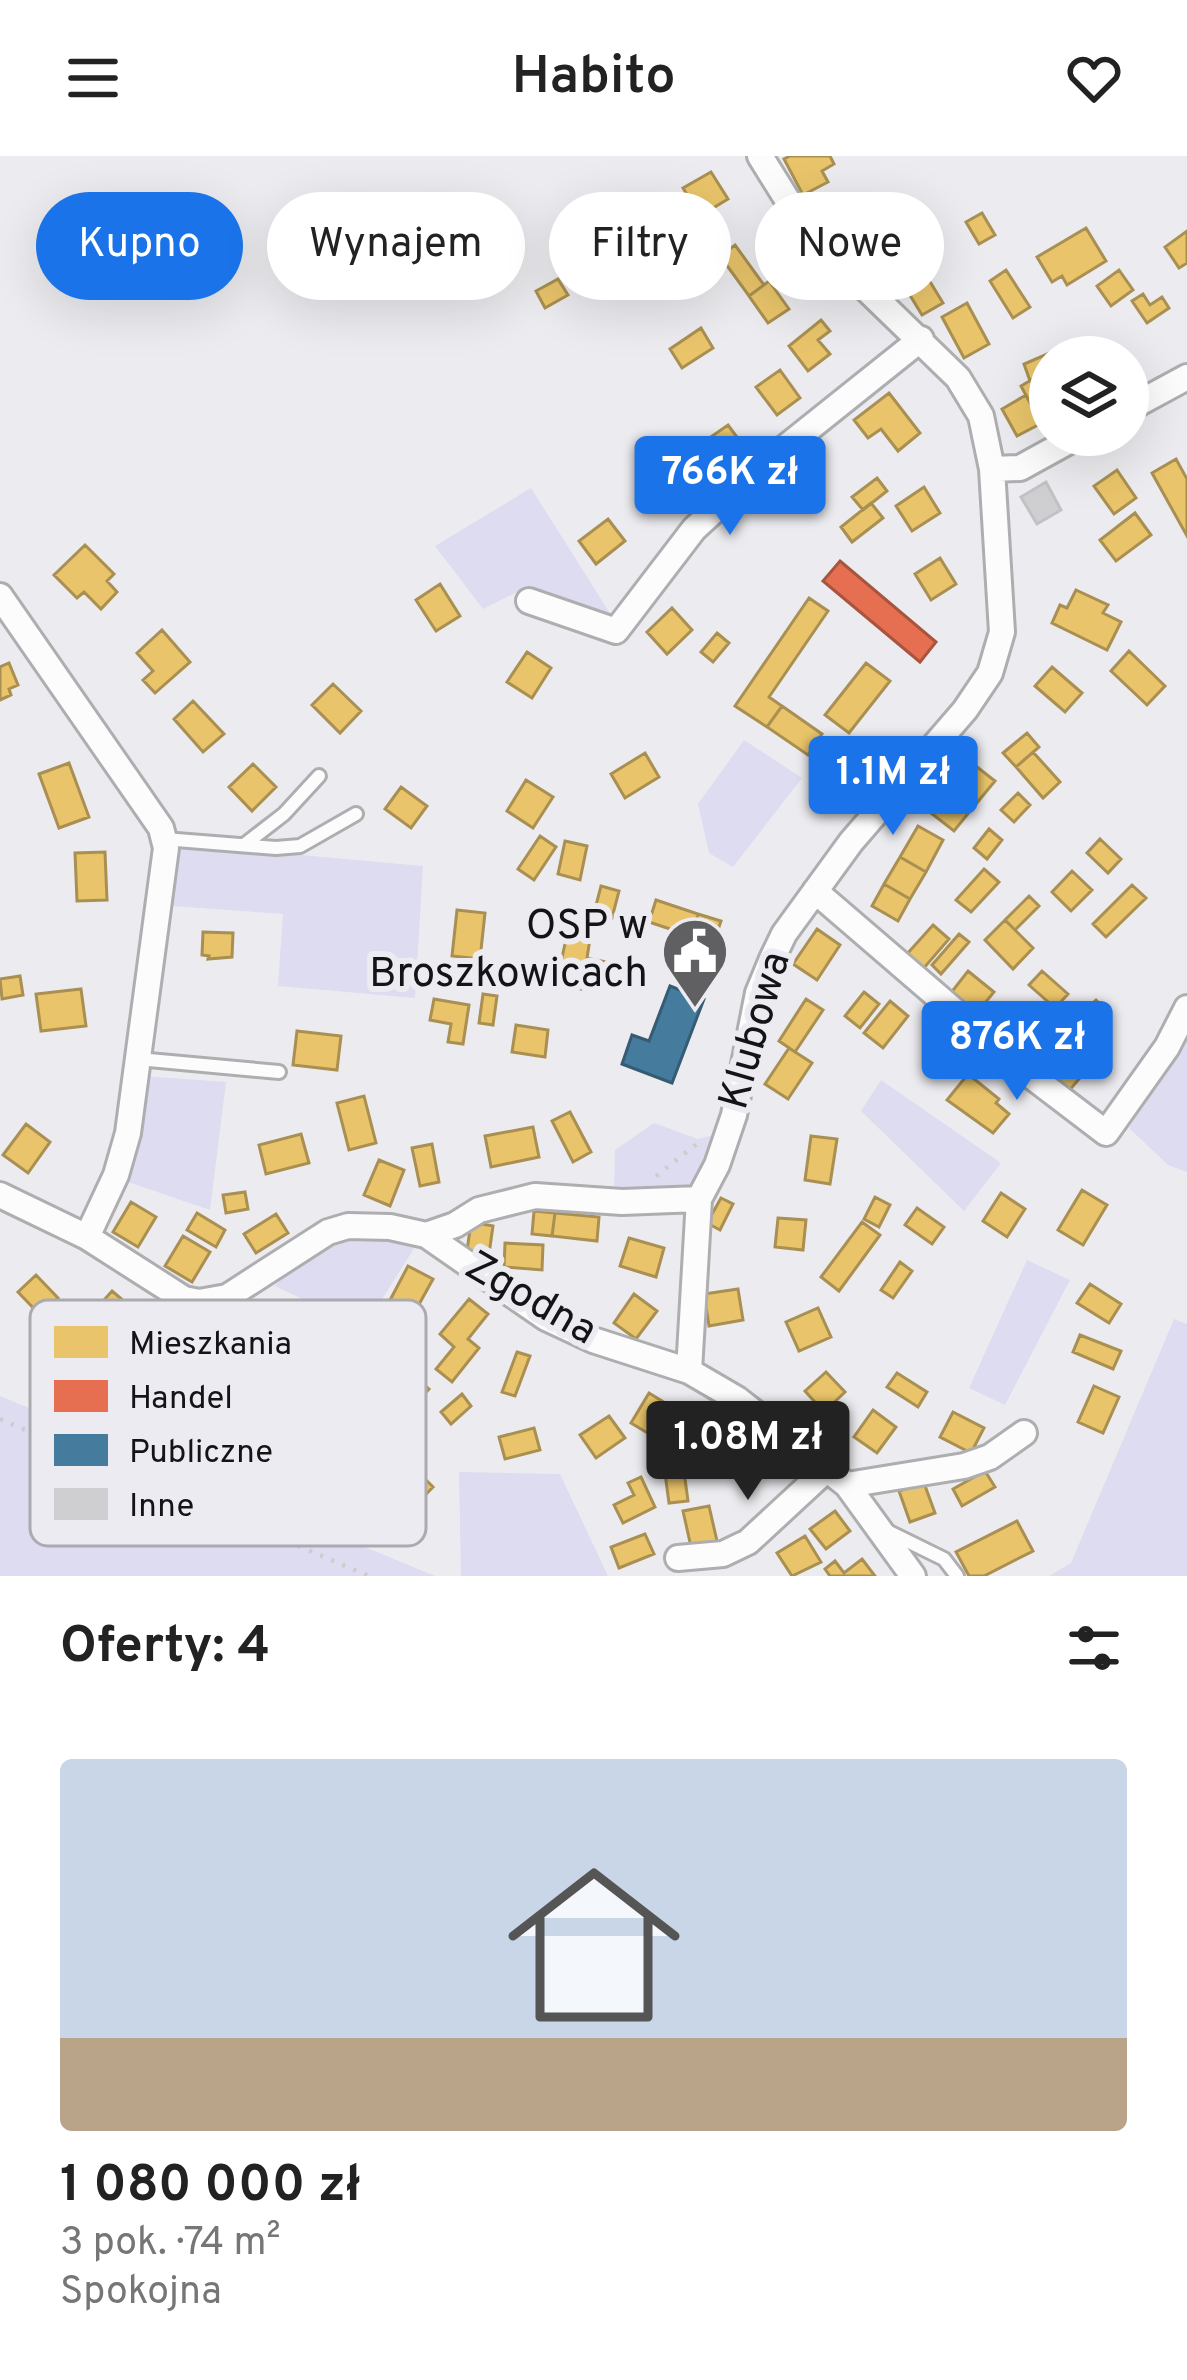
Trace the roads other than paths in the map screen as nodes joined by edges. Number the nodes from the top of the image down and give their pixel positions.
1 (760, 156) edge
2 (921, 339) junction
3 (1187, 377) edge
4 (1149, 398) edge
5 (1042, 456) edge
6 (992, 470) junction
7 (0, 596) edge
8 (530, 601) dead end
9 (320, 776) dead end
10 (356, 814) dead end
11 (164, 839) junction
12 (244, 845) junction
13 (815, 891) junction
14 (1187, 1008) edge
15 (138, 1059) junction
16 (279, 1072) dead end
17 (0, 1195) edge
18 (699, 1199) junction
19 (426, 1235) junction
20 (87, 1237) junction
21 (192, 1300) edge
22 (216, 1300) edge
23 (689, 1371) junction
24 (1024, 1432) dead end
25 (837, 1477) junction
26 (877, 1527) junction
27 (678, 1558) dead end
28 (913, 1576) edge
29 (957, 1576) edge

1 - 2 street, Klubowa
2 - 6 street, Klubowa
2 - 8 street
3 - 4 street
5 - 6 street
6 - 13 street, Klubowa
7 - 11 street
9 - 12 lane
10 - 12 lane
11 - 12 lane
11 - 15 street
13 - 14 street
13 - 18 street, Klubowa
15 - 16 lane
15 - 20 street
17 - 20 street
18 - 19 street, Zgodna
18 - 23 street, Klubowa
19 - 22 street, Zgodna
19 - 23 street, Zgodna
20 - 21 street, Zgodna
23 - 25 street, Zgodna
24 - 25 street
25 - 26 street, Zgodna
25 - 27 street
26 - 28 street, Zgodna
26 - 29 lane

